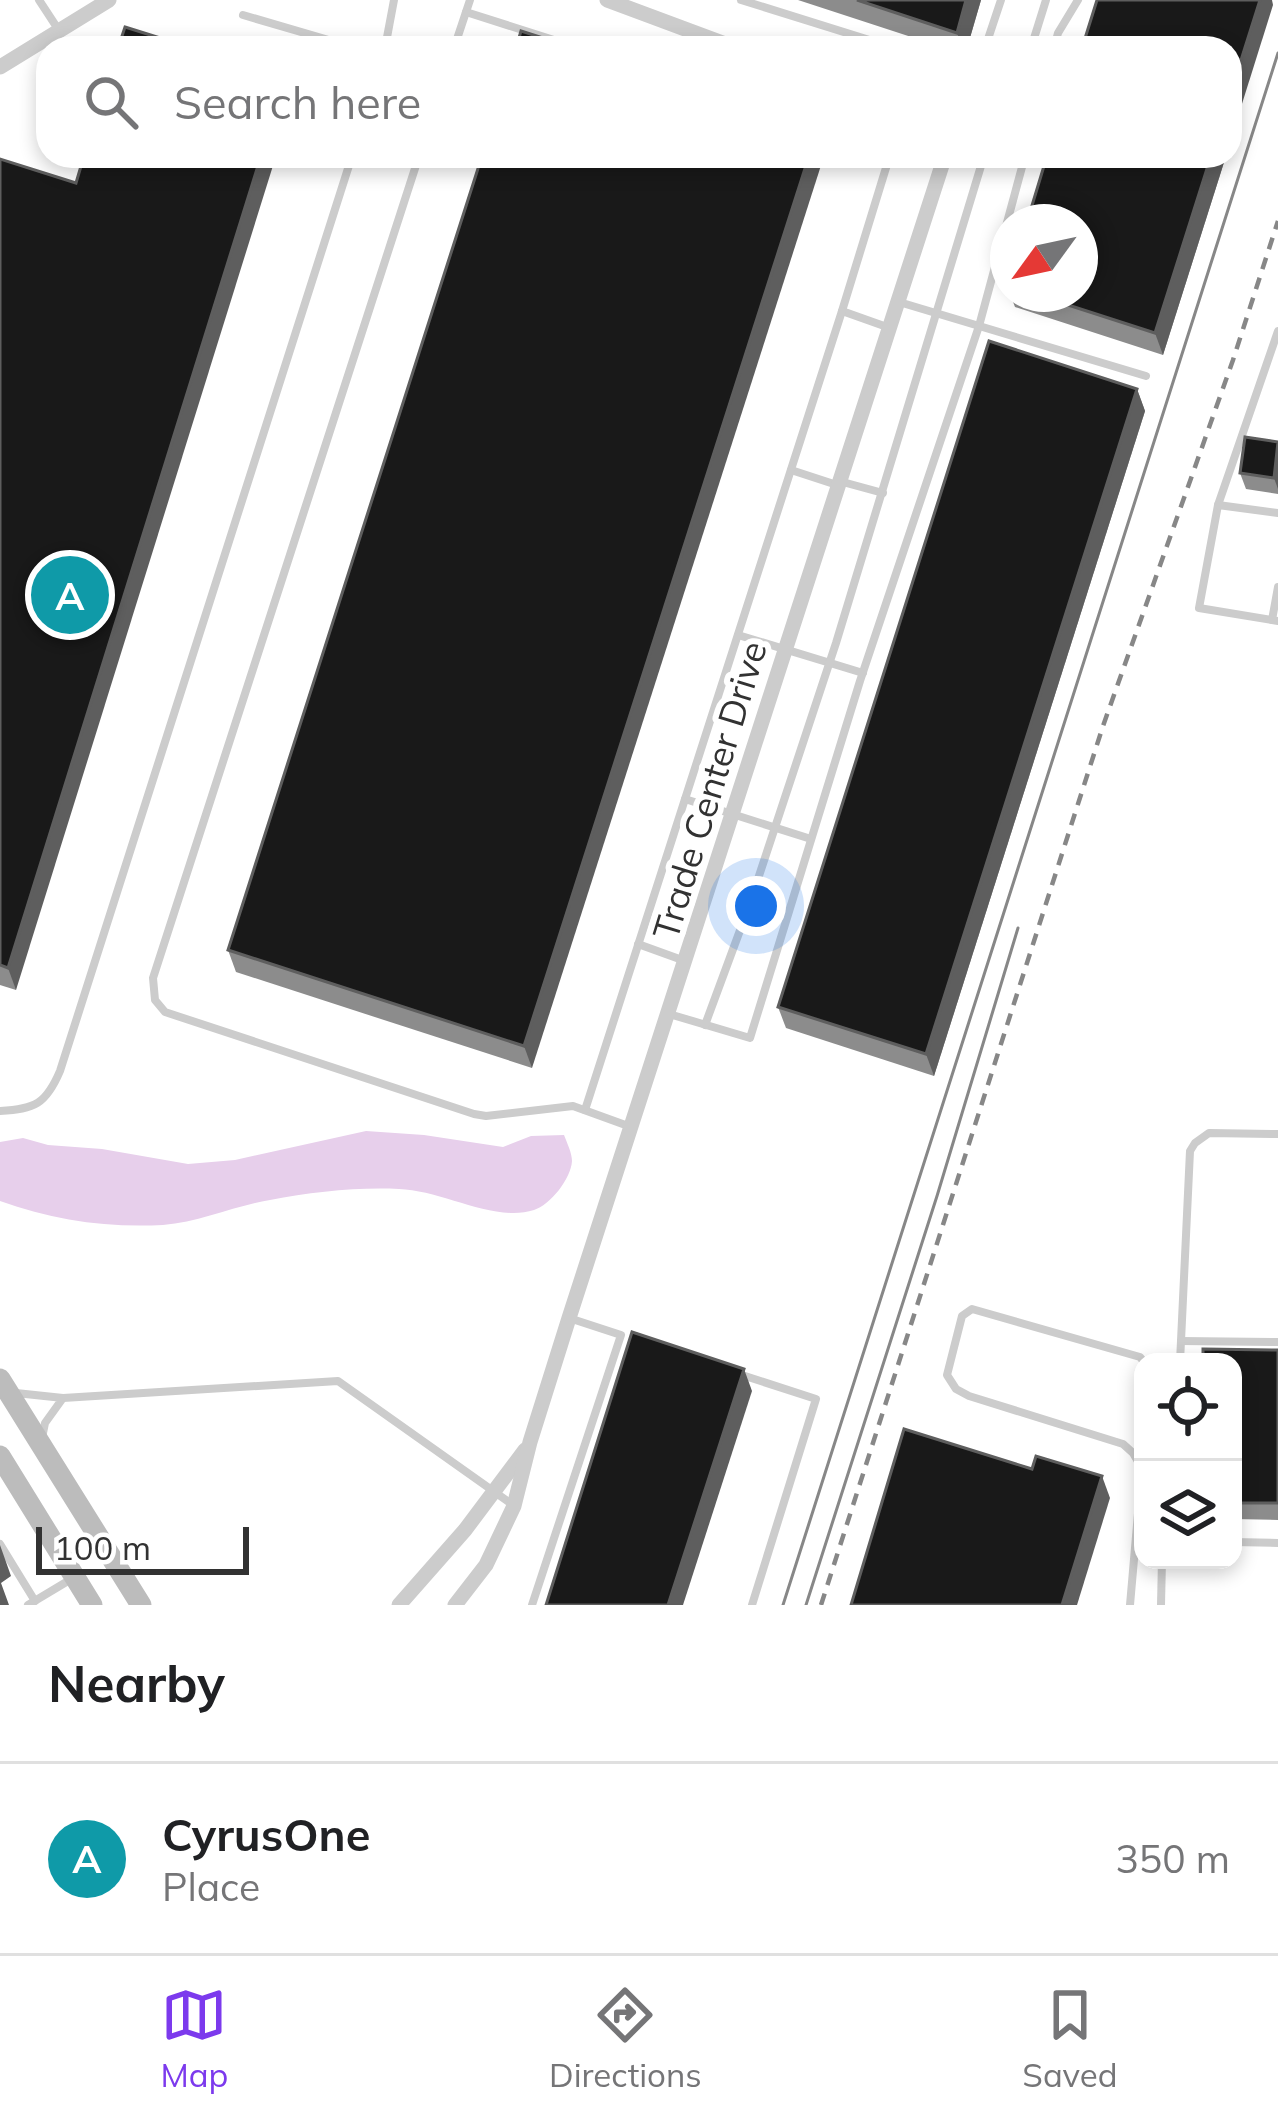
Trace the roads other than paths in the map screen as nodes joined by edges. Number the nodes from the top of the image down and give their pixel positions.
1 (39, 0) edge
2 (110, 0) edge
3 (394, 0) edge
4 (470, 0) edge
5 (608, 0) edge
6 (741, 0) edge
7 (1001, 0) edge
8 (1046, 0) edge
9 (1078, 0) edge
10 (466, 12) junction
11 (243, 15) dead end
12 (59, 30) junction
13 (50, 36) edge
14 (315, 36) edge
15 (387, 36) edge
16 (458, 36) edge
17 (541, 36) edge
18 (704, 36) edge
19 (857, 36) edge
20 (990, 36) edge
21 (1035, 36) edge
22 (1057, 36) edge
23 (36, 45) edge
24 (0, 68) edge
25 (348, 168) edge
26 (415, 168) edge
27 (887, 168) edge
28 (941, 168) edge
29 (980, 168) edge
30 (1022, 168) edge
31 (897, 302) junction
32 (842, 311) junction
33 (934, 313) junction
34 (979, 326) junction
35 (889, 328) junction
36 (1278, 331) edge
37 (1273, 363) edge
38 (1147, 376) dead end
39 (1238, 446) junction
40 (1258, 448) edge
41 (791, 470) junction
42 (839, 483) junction
43 (883, 493) junction
44 (1218, 505) junction
45 (1278, 513) edge
46 (1278, 587) edge
47 (1275, 621) edge
48 (738, 635) junction
49 (784, 650) junction
50 (830, 663) junction
51 (862, 673) junction
52 (685, 799) junction
53 (734, 814) junction
54 (775, 827) junction
55 (811, 839) junction
56 (638, 944) junction
57 (686, 961) junction
58 (669, 1014) junction
59 (705, 1025) junction
60 (585, 1110) junction
61 (0, 1112) edge
62 (632, 1127) junction
63 (1278, 1134) edge
64 (569, 1318) junction
65 (1181, 1341) junction
66 (1278, 1342) edge
67 (1180, 1353) edge
68 (1134, 1355) edge
69 (729, 1371) edge
70 (4, 1386) edge
71 (63, 1398) junction
72 (530, 1442) junction
73 (41, 1445) junction
74 (1134, 1454) edge
75 (0, 1456) edge
76 (493, 1492) junction
77 (514, 1506) junction
78 (1242, 1542) edge
79 (1278, 1543) edge
80 (0, 1544) edge
81 (1134, 1557) edge
82 (1162, 1569) edge
83 (74, 1577) junction
84 (408, 1602) edge
85 (32, 1603) edge
86 (92, 1605) edge
87 (141, 1605) edge
88 (455, 1605) edge
89 (532, 1605) edge
90 (752, 1605) edge
91 (1130, 1605) edge
92 (1161, 1605) edge

1 - 12 lane
2 - 12 street
3 - 15 lane
4 - 10 lane
5 - 18 street
6 - 19 lane
7 - 20 lane
8 - 21 lane
9 - 22 lane
10 - 16 lane
10 - 17 lane
11 - 14 lane
12 - 13 street
23 - 24 street
25 - 61 lane
26 - 60 lane
27 - 32 lane
28 - 31 street, Trade Center Drive
29 - 33 lane
30 - 34 lane
31 - 33 lane
31 - 35 street, Trade Center Drive
32 - 35 lane
32 - 41 lane
33 - 34 lane
33 - 43 lane
34 - 38 lane
34 - 51 lane
35 - 42 street, Trade Center Drive
36 - 37 lane
37 - 39 lane
39 - 40 lane
39 - 44 lane
41 - 42 lane
41 - 48 lane
42 - 43 lane
42 - 49 street, Trade Center Drive
43 - 50 lane
44 - 45 lane
44 - 47 lane
46 - 47 lane
48 - 49 lane
48 - 52 lane
49 - 50 lane
49 - 53 street, Trade Center Drive
50 - 51 lane
50 - 54 lane
51 - 55 lane
52 - 53 lane
52 - 56 lane
53 - 54 lane
53 - 57 street, Trade Center Drive
54 - 55 lane
54 - 59 lane
55 - 59 lane
56 - 57 lane
56 - 60 lane
57 - 58 street, Trade Center Drive
58 - 59 lane
58 - 62 street, Trade Center Drive
60 - 62 lane
62 - 64 street, Trade Center Drive
63 - 65 lane
64 - 72 street, Trade Center Drive
64 - 89 lane
65 - 66 lane
65 - 67 lane
68 - 74 lane
69 - 90 lane
70 - 71 lane
70 - 73 main road
71 - 73 lane
71 - 76 lane
72 - 76 street, Trade Center Drive
72 - 77 street, Trade Center Drive
73 - 87 main road
75 - 83 main road
76 - 77 lane
76 - 84 street, Trade Center Drive
77 - 88 street, Trade Center Drive
78 - 79 lane
80 - 85 lane
81 - 91 lane
82 - 92 lane
83 - 85 lane
83 - 86 main road

